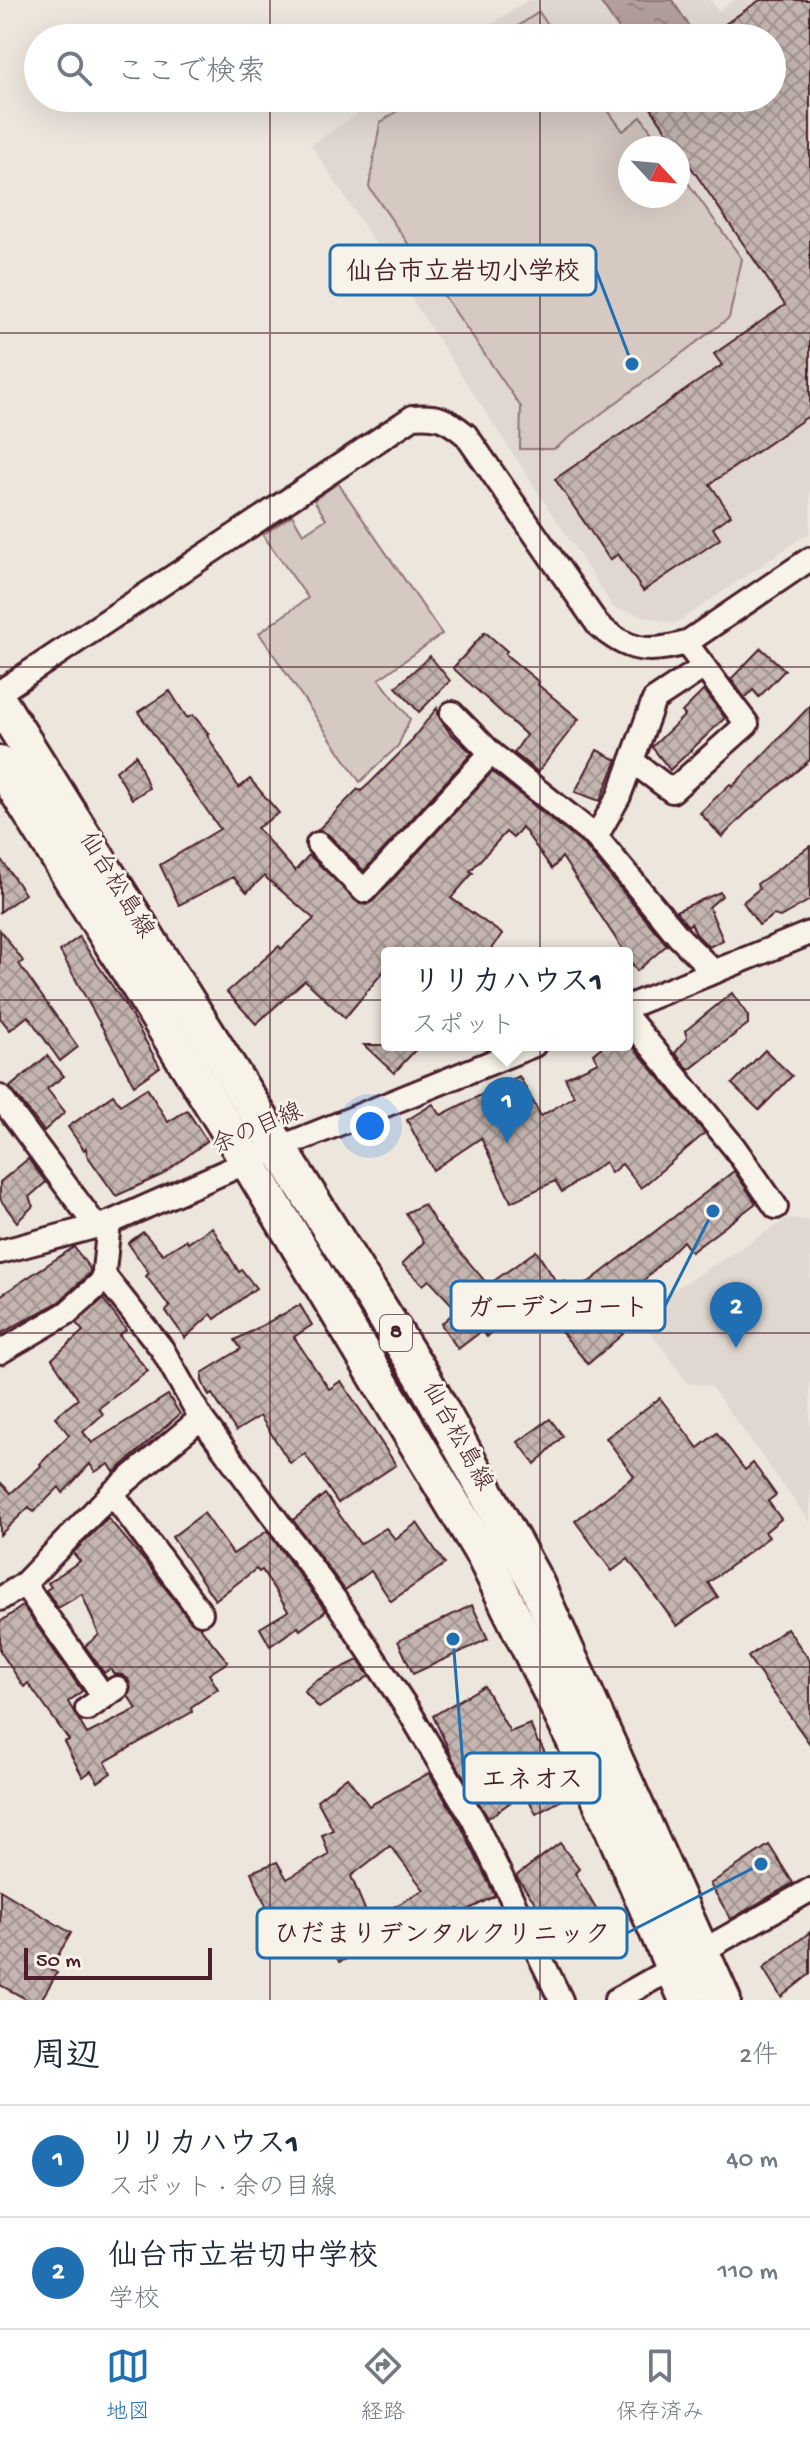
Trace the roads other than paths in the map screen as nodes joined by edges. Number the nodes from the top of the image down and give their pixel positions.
1 (810, 559) edge
2 (686, 643) junction
3 (704, 667) junction
4 (0, 692) edge
5 (0, 703) edge
6 (452, 713) dead end
7 (491, 753) junction
8 (632, 761) junction
9 (0, 764) edge
10 (596, 837) junction
11 (318, 844) dead end
12 (810, 933) edge
13 (714, 972) junction
14 (633, 1005) edge
15 (633, 1024) edge
16 (519, 1051) edge
17 (0, 1097) edge
18 (279, 1148) junction
19 (248, 1162) junction
20 (776, 1207) dead end
21 (103, 1224) junction
22 (0, 1252) edge
23 (106, 1278) junction
24 (0, 1352) edge
25 (201, 1418) junction
26 (112, 1493) junction
27 (24, 1584) junction
28 (0, 1599) edge
29 (201, 1613) dead end
30 (103, 1698) dead end
31 (810, 1890) edge
32 (688, 1960) junction
33 (561, 2000) edge
34 (616, 2000) edge
35 (687, 2000) edge
36 (723, 2000) edge

1 - 2 street
2 - 3 street
2 - 4 street
3 - 8 street
3 - 8 street
5 - 18 main road, 仙台松島線 / 8
6 - 7 street
7 - 10 street
7 - 11 street
8 - 10 street
9 - 19 main road, 仙台松島線 / 8
10 - 13 street
12 - 13 street
13 - 14 street
15 - 20 street
16 - 18 street, 余の目線
17 - 21 street
18 - 19 street, 余の目線
18 - 32 main road, 仙台松島線 / 8
19 - 21 street, 余の目線
19 - 32 main road, 仙台松島線 / 8
21 - 22 street, 余の目線
21 - 23 street
23 - 24 street
23 - 25 street
25 - 26 street
25 - 33 street
26 - 27 street
26 - 29 street
27 - 28 street
27 - 30 street
31 - 32 street
32 - 34 street
32 - 35 main road, 仙台松島線 / 8
32 - 36 main road, 仙台松島線 / 8

